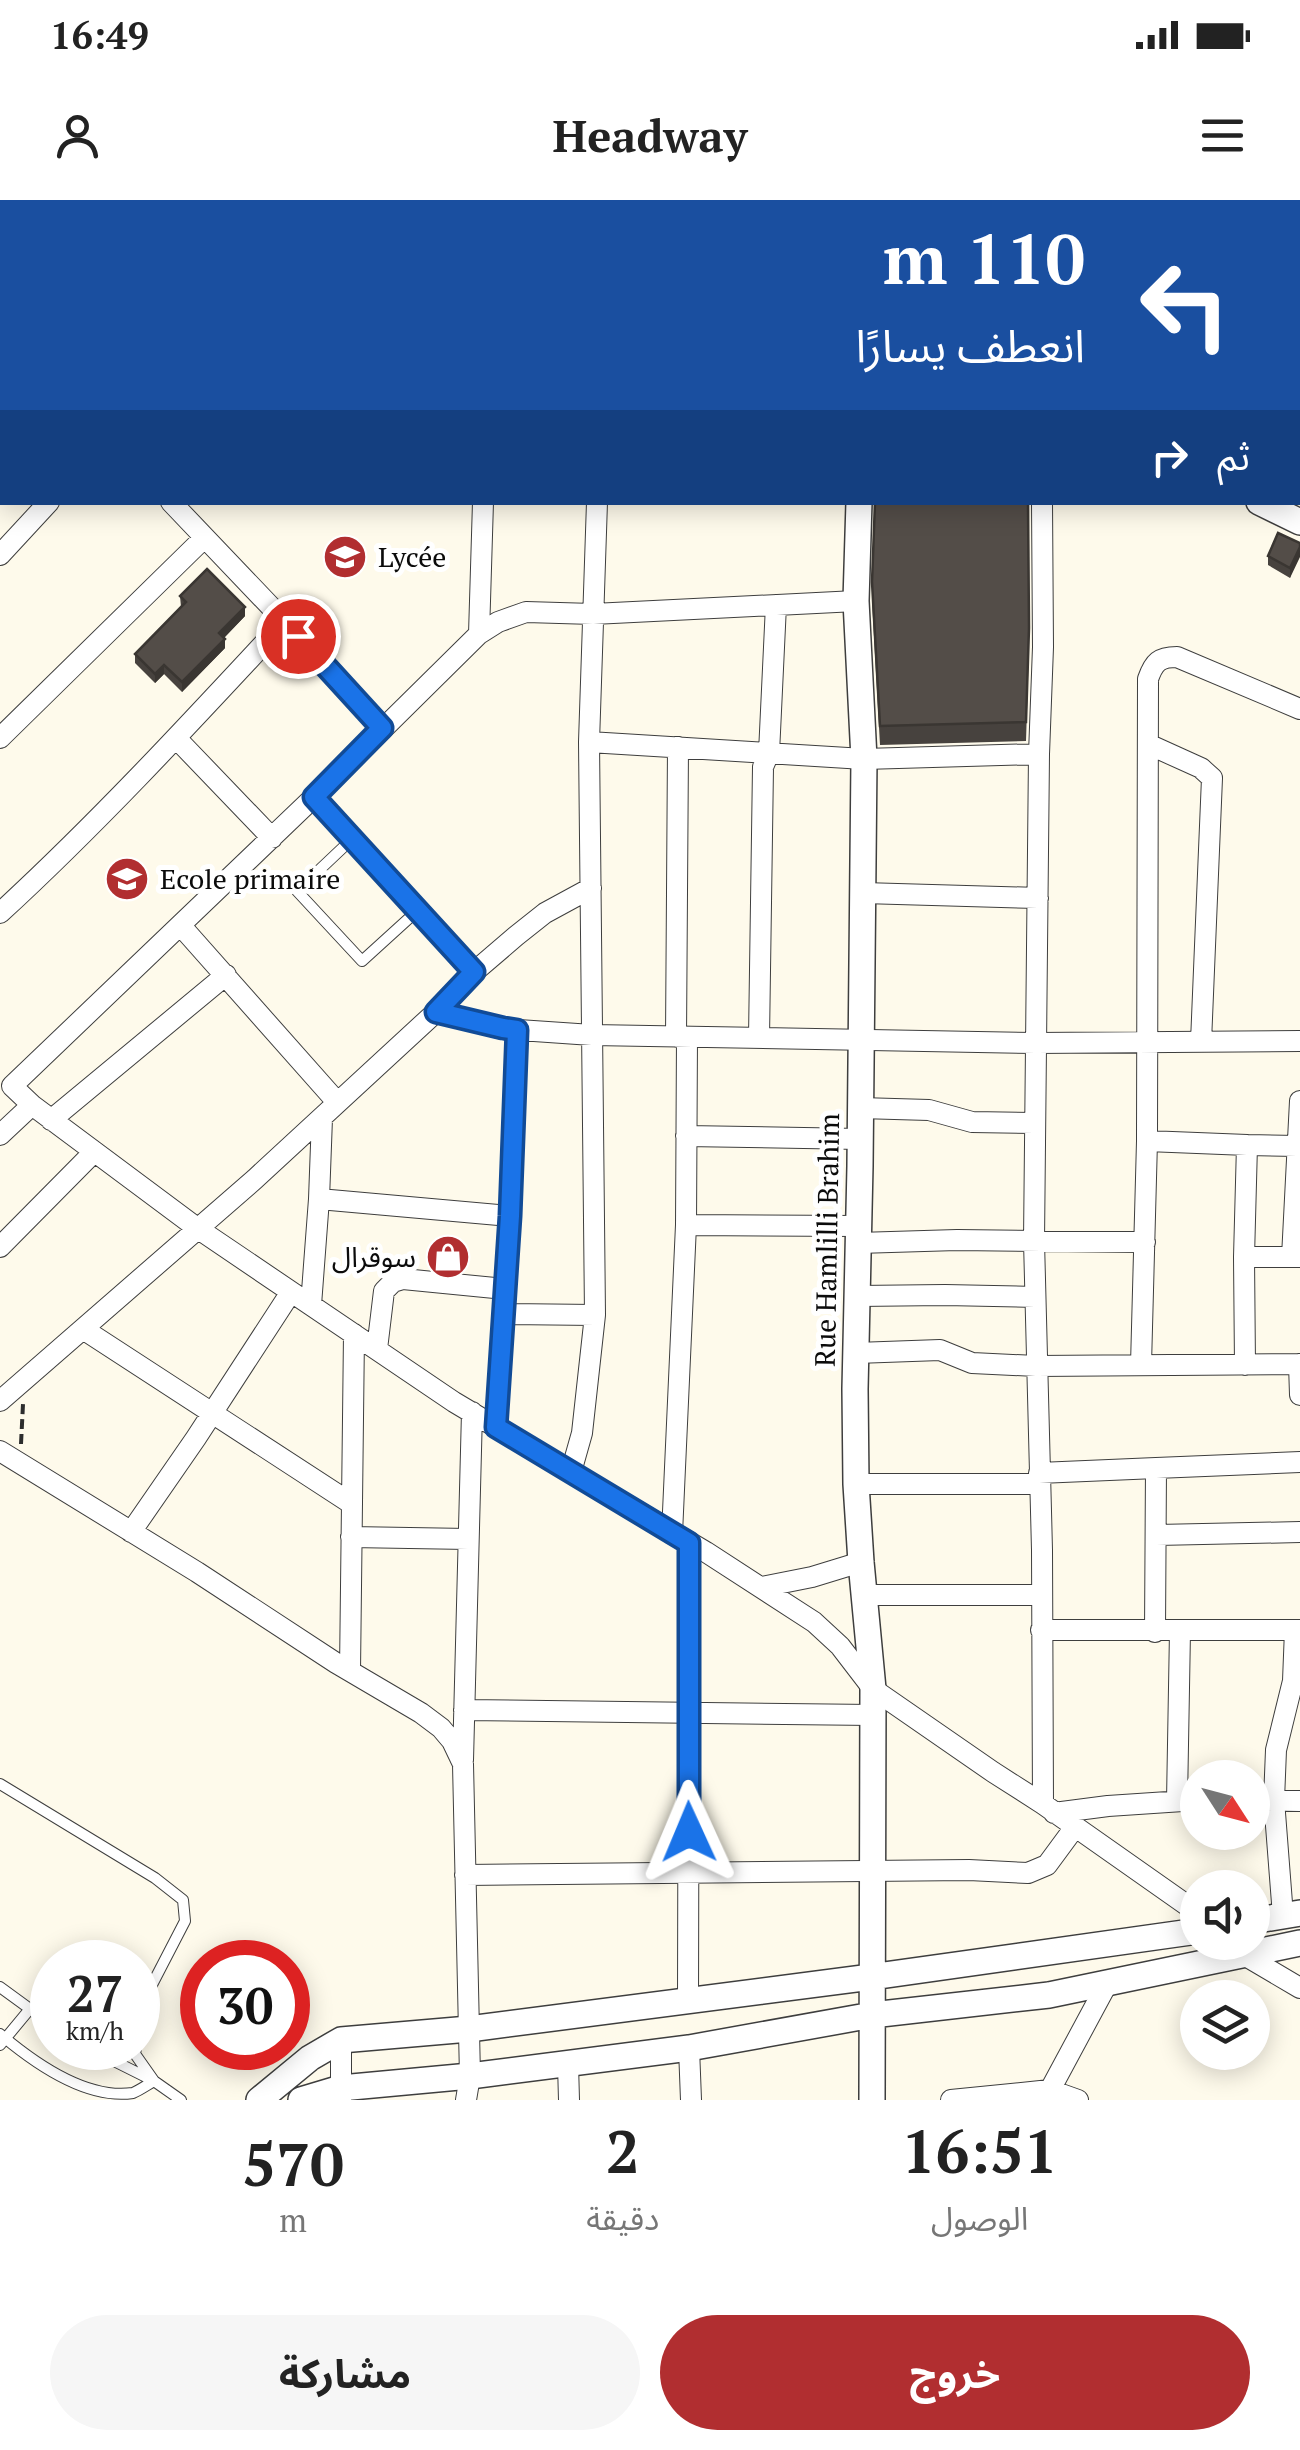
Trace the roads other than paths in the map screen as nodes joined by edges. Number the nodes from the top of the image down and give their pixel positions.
1 (46, 505) edge
2 (174, 505) edge
3 (483, 505) edge
4 (597, 505) edge
5 (859, 505) edge
6 (1042, 505) edge
7 (204, 538) junction
8 (0, 556) edge
9 (856, 601) junction
10 (776, 605) junction
11 (593, 614) junction
12 (284, 622) junction
13 (479, 634) junction
14 (1300, 710) edge
15 (382, 728) junction
16 (0, 738) edge
17 (176, 738) junction
18 (589, 742) junction
19 (1148, 744) junction
20 (678, 747) junction
21 (769, 753) junction
22 (1040, 754) junction
23 (864, 758) junction
24 (314, 797) junction
25 (272, 838) junction
26 (352, 839) junction
27 (591, 888) junction
28 (862, 893) junction
29 (1038, 898) junction
30 (417, 910) junction
31 (0, 913) edge
32 (180, 926) junction
33 (474, 972) junction
34 (226, 976) junction
35 (436, 1012) junction
36 (517, 1030) junction
37 (592, 1035) junction
38 (682, 1037) junction
39 (759, 1038) junction
40 (861, 1040) junction
41 (1300, 1041) edge
42 (1201, 1042) junction
43 (1036, 1043) junction
44 (1147, 1043) junction
45 (6, 1080) edge
46 (1300, 1101) edge
47 (338, 1102) junction
48 (32, 1106) junction
49 (860, 1108) junction
50 (322, 1118) junction
51 (51, 1120) junction
52 (1034, 1123) junction
53 (0, 1135) edge
54 (686, 1136) junction
55 (860, 1139) junction
56 (1146, 1141) junction
57 (1248, 1144) junction
58 (1297, 1146) junction
59 (94, 1153) junction
60 (320, 1199) junction
61 (510, 1216) junction
62 (686, 1225) junction
63 (197, 1228) junction
64 (858, 1234) junction
65 (1034, 1241) junction
66 (1145, 1242) junction
67 (0, 1247) edge
68 (1244, 1257) junction
69 (1296, 1257) edge
70 (505, 1289) junction
71 (291, 1292) junction
72 (857, 1296) junction
73 (1035, 1297) junction
74 (311, 1305) junction
75 (503, 1314) junction
76 (596, 1316) junction
77 (83, 1329) junction
78 (354, 1334) junction
79 (377, 1349) junction
80 (856, 1353) junction
81 (1245, 1364) junction
82 (1300, 1364) edge
83 (1142, 1365) junction
84 (1036, 1366) junction
85 (1300, 1394) edge
86 (0, 1401) edge
87 (213, 1412) junction
88 (472, 1412) junction
89 (496, 1427) junction
90 (0, 1451) edge
91 (1300, 1462) edge
92 (1156, 1468) junction
93 (570, 1472) junction
94 (1039, 1479) junction
95 (856, 1484) junction
96 (352, 1504) junction
97 (131, 1532) junction
98 (1300, 1532) edge
99 (1157, 1536) junction
100 (352, 1538) junction
101 (680, 1538) junction
102 (468, 1539) junction
103 (860, 1562) junction
104 (762, 1587) junction
105 (864, 1595) junction
106 (1042, 1595) junction
107 (1041, 1630) junction
108 (1298, 1630) edge
109 (1155, 1632) junction
110 (1180, 1632) junction
111 (350, 1671) junction
112 (873, 1688) junction
113 (464, 1710) junction
114 (688, 1713) junction
115 (873, 1715) junction
116 (1185, 1760) edge
117 (462, 1764) junction
118 (1270, 1773) edge
119 (0, 1784) edge
120 (1270, 1800) edge
121 (1180, 1801) edge
122 (1300, 1801) edge
123 (1049, 1809) junction
124 (1075, 1827) junction
125 (1270, 1829) edge
126 (872, 1870) junction
127 (690, 1872) junction
128 (465, 1875) junction
129 (1180, 1914) edge
130 (1291, 1915) edge
131 (1180, 1928) edge
132 (1300, 1943) edge
133 (1270, 1949) edge
134 (1200, 1960) edge
135 (1220, 1960) edge
136 (1252, 1960) edge
137 (1201, 1964) junction
138 (160, 1968) edge
139 (871, 1977) junction
140 (1107, 1984) junction
141 (0, 1987) edge
142 (1300, 1988) edge
143 (688, 2001) junction
144 (28, 2010) joint
145 (872, 2016) junction
146 (469, 2029) junction
147 (2, 2039) edge
148 (341, 2040) junction
149 (689, 2048) junction
150 (568, 2064) junction
151 (132, 2070) edge
152 (146, 2070) edge
153 (154, 2081) junction
154 (468, 2088) edge
155 (1050, 2090) junction
156 (341, 2094) edge
157 (181, 2100) edge
158 (259, 2100) edge
159 (301, 2100) edge
160 (569, 2100) edge
161 (692, 2100) edge
162 (872, 2100) edge
163 (951, 2100) edge
164 (1078, 2100) edge

1 - 8 street
2 - 7 street
3 - 13 street
4 - 11 street
5 - 9 street, Rue Hamlilli Brahim
6 - 22 street
7 - 12 street
7 - 16 street
9 - 10 street
9 - 23 street, Rue Hamlilli Brahim
10 - 11 street
10 - 21 street
11 - 13 street
11 - 18 street
12 - 15 street
12 - 17 street
13 - 15 street
14 - 19 street
15 - 24 street
17 - 25 street
17 - 31 street
18 - 20 street
18 - 27 street
19 - 42 street
19 - 44 street
20 - 21 street
20 - 38 street
21 - 23 street
21 - 39 street
22 - 23 street
22 - 29 street
23 - 28 street, Rue Hamlilli Brahim
24 - 25 street
24 - 26 street
25 - 32 street
26 - 30 street
26 - 30 lane
27 - 33 street
27 - 37 street
28 - 29 street
28 - 40 street, Rue Hamlilli Brahim
29 - 43 street
30 - 33 street
32 - 34 street
32 - 45 street
33 - 35 street
34 - 47 street
34 - 51 street
35 - 36 street
35 - 47 street
36 - 37 street
36 - 61 street
37 - 38 street
37 - 76 street
38 - 39 street
38 - 54 street
39 - 40 street
40 - 43 street
40 - 49 street, Rue Hamlilli Brahim
41 - 42 street
42 - 44 street
43 - 44 street
43 - 52 street
44 - 56 street
45 - 48 street
46 - 58 street
47 - 50 street
48 - 51 street
48 - 53 street
49 - 52 street
49 - 55 street, Rue Hamlilli Brahim
50 - 60 street
50 - 63 street
51 - 59 street
52 - 65 street
54 - 55 street
54 - 62 street
55 - 64 street, Rue Hamlilli Brahim
56 - 57 street
56 - 66 street
57 - 58 street
57 - 68 street
58 - 69 street
59 - 63 street
59 - 67 street
60 - 61 street
60 - 74 street
61 - 70 street
62 - 64 street
62 - 101 street
63 - 71 street
63 - 77 street
64 - 65 street
64 - 72 street, Rue Hamlilli Brahim
65 - 66 street
65 - 73 street
66 - 83 street
68 - 69 street
68 - 81 street
70 - 75 street
70 - 79 street
71 - 74 street
71 - 87 street
72 - 73 street
72 - 80 street, Rue Hamlilli Brahim
73 - 84 street
74 - 78 street
75 - 76 street
75 - 89 street
76 - 93 street
77 - 86 street
77 - 87 street
78 - 79 street
78 - 96 street
79 - 88 street
80 - 84 street
80 - 95 street, Rue Hamlilli Brahim
81 - 82 street
81 - 83 street
82 - 85 street
83 - 84 street
84 - 94 street
87 - 96 street
87 - 97 street
88 - 89 street
88 - 102 street
89 - 93 street
90 - 97 street
91 - 92 street
92 - 94 street
92 - 99 street
93 - 101 street
94 - 95 street
94 - 106 street
95 - 103 street, Rue Hamlilli Brahim
96 - 100 street
97 - 111 street
98 - 99 street
99 - 109 street
100 - 102 street
100 - 111 street
101 - 104 street
101 - 114 street
102 - 113 street
103 - 104 street
103 - 105 street, Rue Hamlilli Brahim
104 - 112 street
105 - 106 street
105 - 112 street, Rue Hamlilli Brahim
106 - 107 street
107 - 109 street
107 - 123 street
108 - 110 street
108 - 118 street
109 - 110 street
110 - 116 street
111 - 117 street
112 - 115 street, Rue Hamlilli Brahim
112 - 123 street
113 - 114 street
113 - 117 street
114 - 115 street
114 - 127 street
115 - 126 street, Rue Hamlilli Brahim
117 - 128 street
119 - 138 lane
120 - 122 street
121 - 123 street
123 - 124 street
124 - 126 street
124 - 129 street
125 - 130 street
126 - 127 street
126 - 139 street, Rue Hamlilli Brahim
127 - 128 street
127 - 143 street
128 - 146 street
131 - 139 street
132 - 133 street
134 - 137 street
135 - 137 street
136 - 142 street
137 - 140 street
139 - 143 street
139 - 145 street, Rue Hamlilli Brahim
140 - 145 street
140 - 155 street
141 - 144 lane
143 - 146 street
144 - 147 lane
145 - 149 street
145 - 162 street, Rue Hamlilli Brahim
146 - 148 street
146 - 154 street
147 - 153 lane
148 - 156 street
148 - 158 street
149 - 150 street
149 - 161 street
150 - 154 street
150 - 160 street
151 - 153 lane
152 - 153 lane
153 - 157 lane
154 - 156 street
155 - 163 street
155 - 164 street
156 - 159 street

